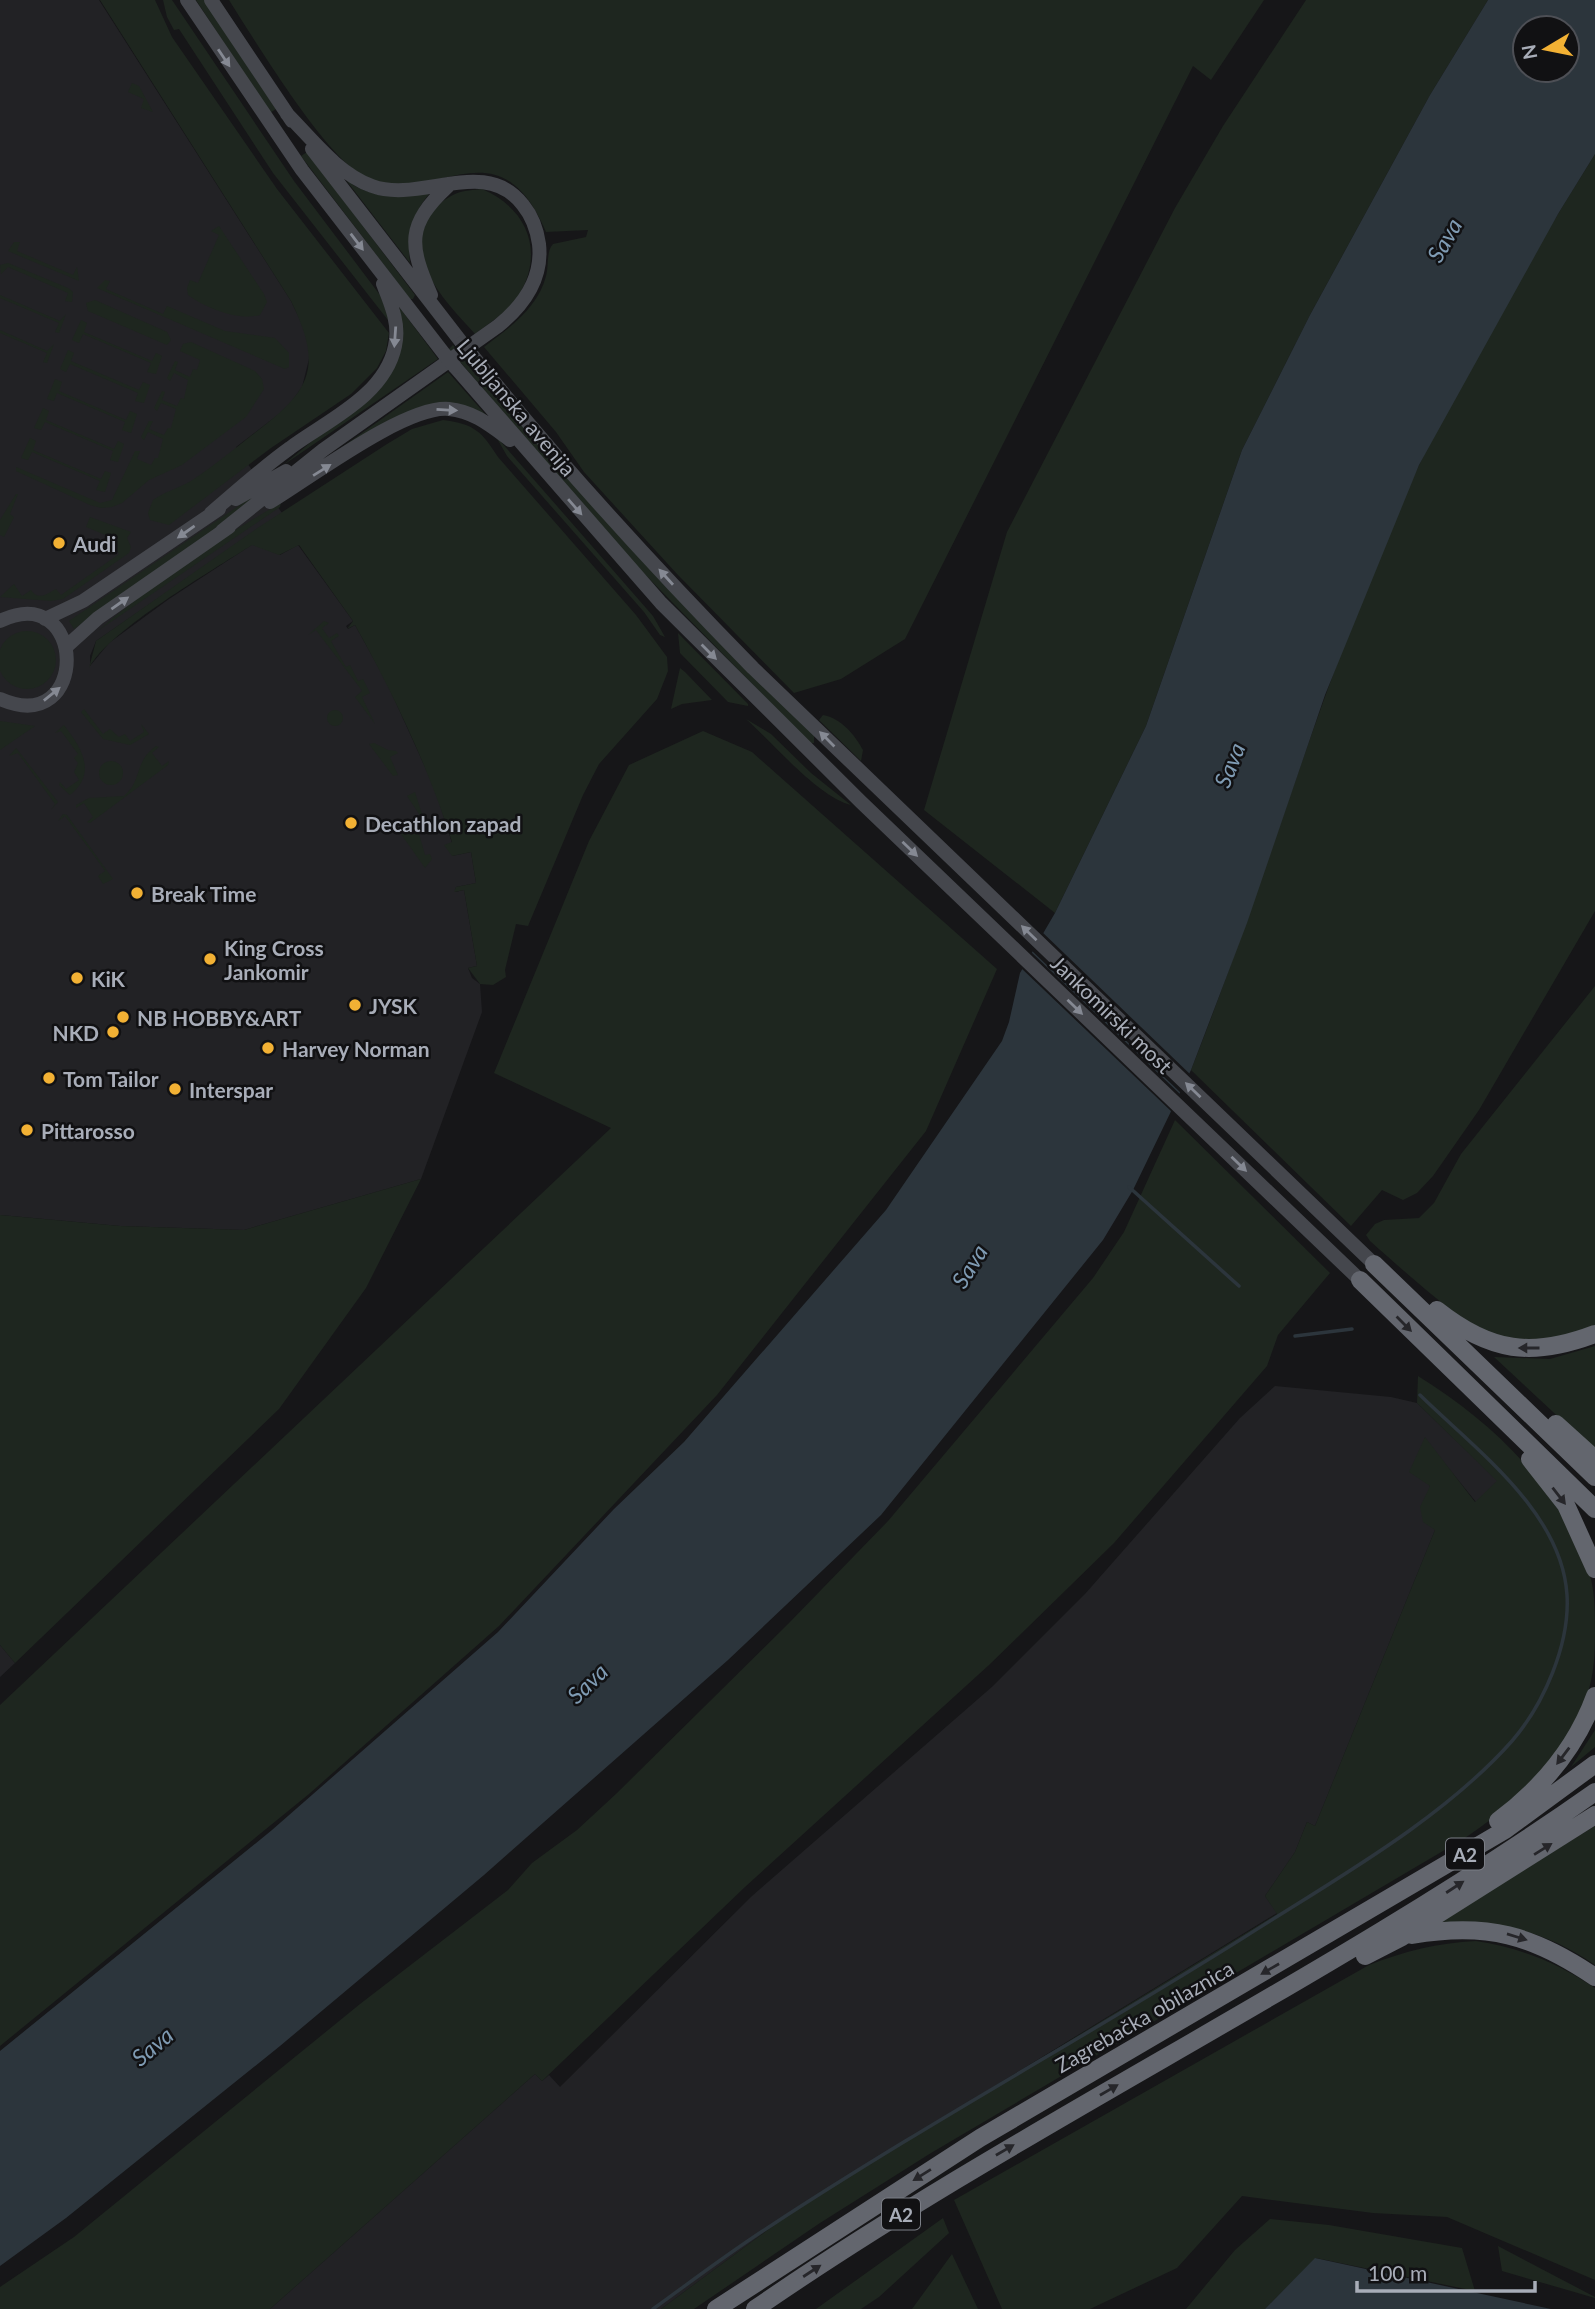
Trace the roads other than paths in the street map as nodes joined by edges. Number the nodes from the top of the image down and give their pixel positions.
1 (187, 0) edge
2 (211, 0) edge
3 (287, 114) junction
4 (448, 186) junction
5 (379, 272) junction
6 (440, 316) junction
7 (323, 450) junction
8 (531, 456) junction
9 (211, 513) junction
10 (222, 531) junction
11 (45, 619) junction
12 (0, 621) edge
13 (67, 646) junction
14 (1, 701) edge
15 (876, 786) joint
16 (861, 802) joint
17 (1380, 1269) junction
18 (1360, 1280) joint
19 (1595, 1334) edge
20 (1500, 1383) junction
21 (1486, 1404) junction
22 (1595, 1459) edge
23 (1595, 1477) edge
24 (1595, 1508) edge
25 (1595, 1569) edge
26 (1595, 1696) edge
27 (1595, 1764) edge
28 (1595, 1792) edge
29 (1595, 1815) edge
30 (1329, 1936) junction
31 (1402, 1937) junction
32 (1595, 1977) edge
33 (1269, 1997) junction
34 (716, 2309) edge
35 (755, 2309) edge

1 -> 5 main road, Ljubljanska avenija
2 - 3 main road, Ljubljanska avenija
3 - 4 main road
3 - 6 main road, Ljubljanska avenija
4 - 6 main road
4 - 7 main road
5 - 8 main road, Ljubljanska avenija, bridge
5 -> 9 main road
15 -> 6 main road, Ljubljanska avenija, bridge
7 - 9 main road
7 - 10 main road
10 -> 8 main road
8 -> 16 main road, Ljubljanska avenija
9 -> 11 main road
13 -> 10 main road
11 - 12 main road
11 - 13 main road
14 -> 13 main road
17 -> 15 main road, Jankomirski most
16 -> 18 main road, Jankomirski most
19 -> 17 highway
17 - 20 highway
18 -> 21 highway
20 - 22 highway
20 - 23 highway
21 - 24 highway
21 -> 25 highway
26 -> 30 highway
27 - 30 highway, Zagrebačka obilaznica / A2
33 -> 28 highway, A2
31 -> 29 highway
30 -> 34 highway, Zagrebačka obilaznica / A2
31 -> 32 highway
31 - 33 highway
35 -> 33 highway, A2

